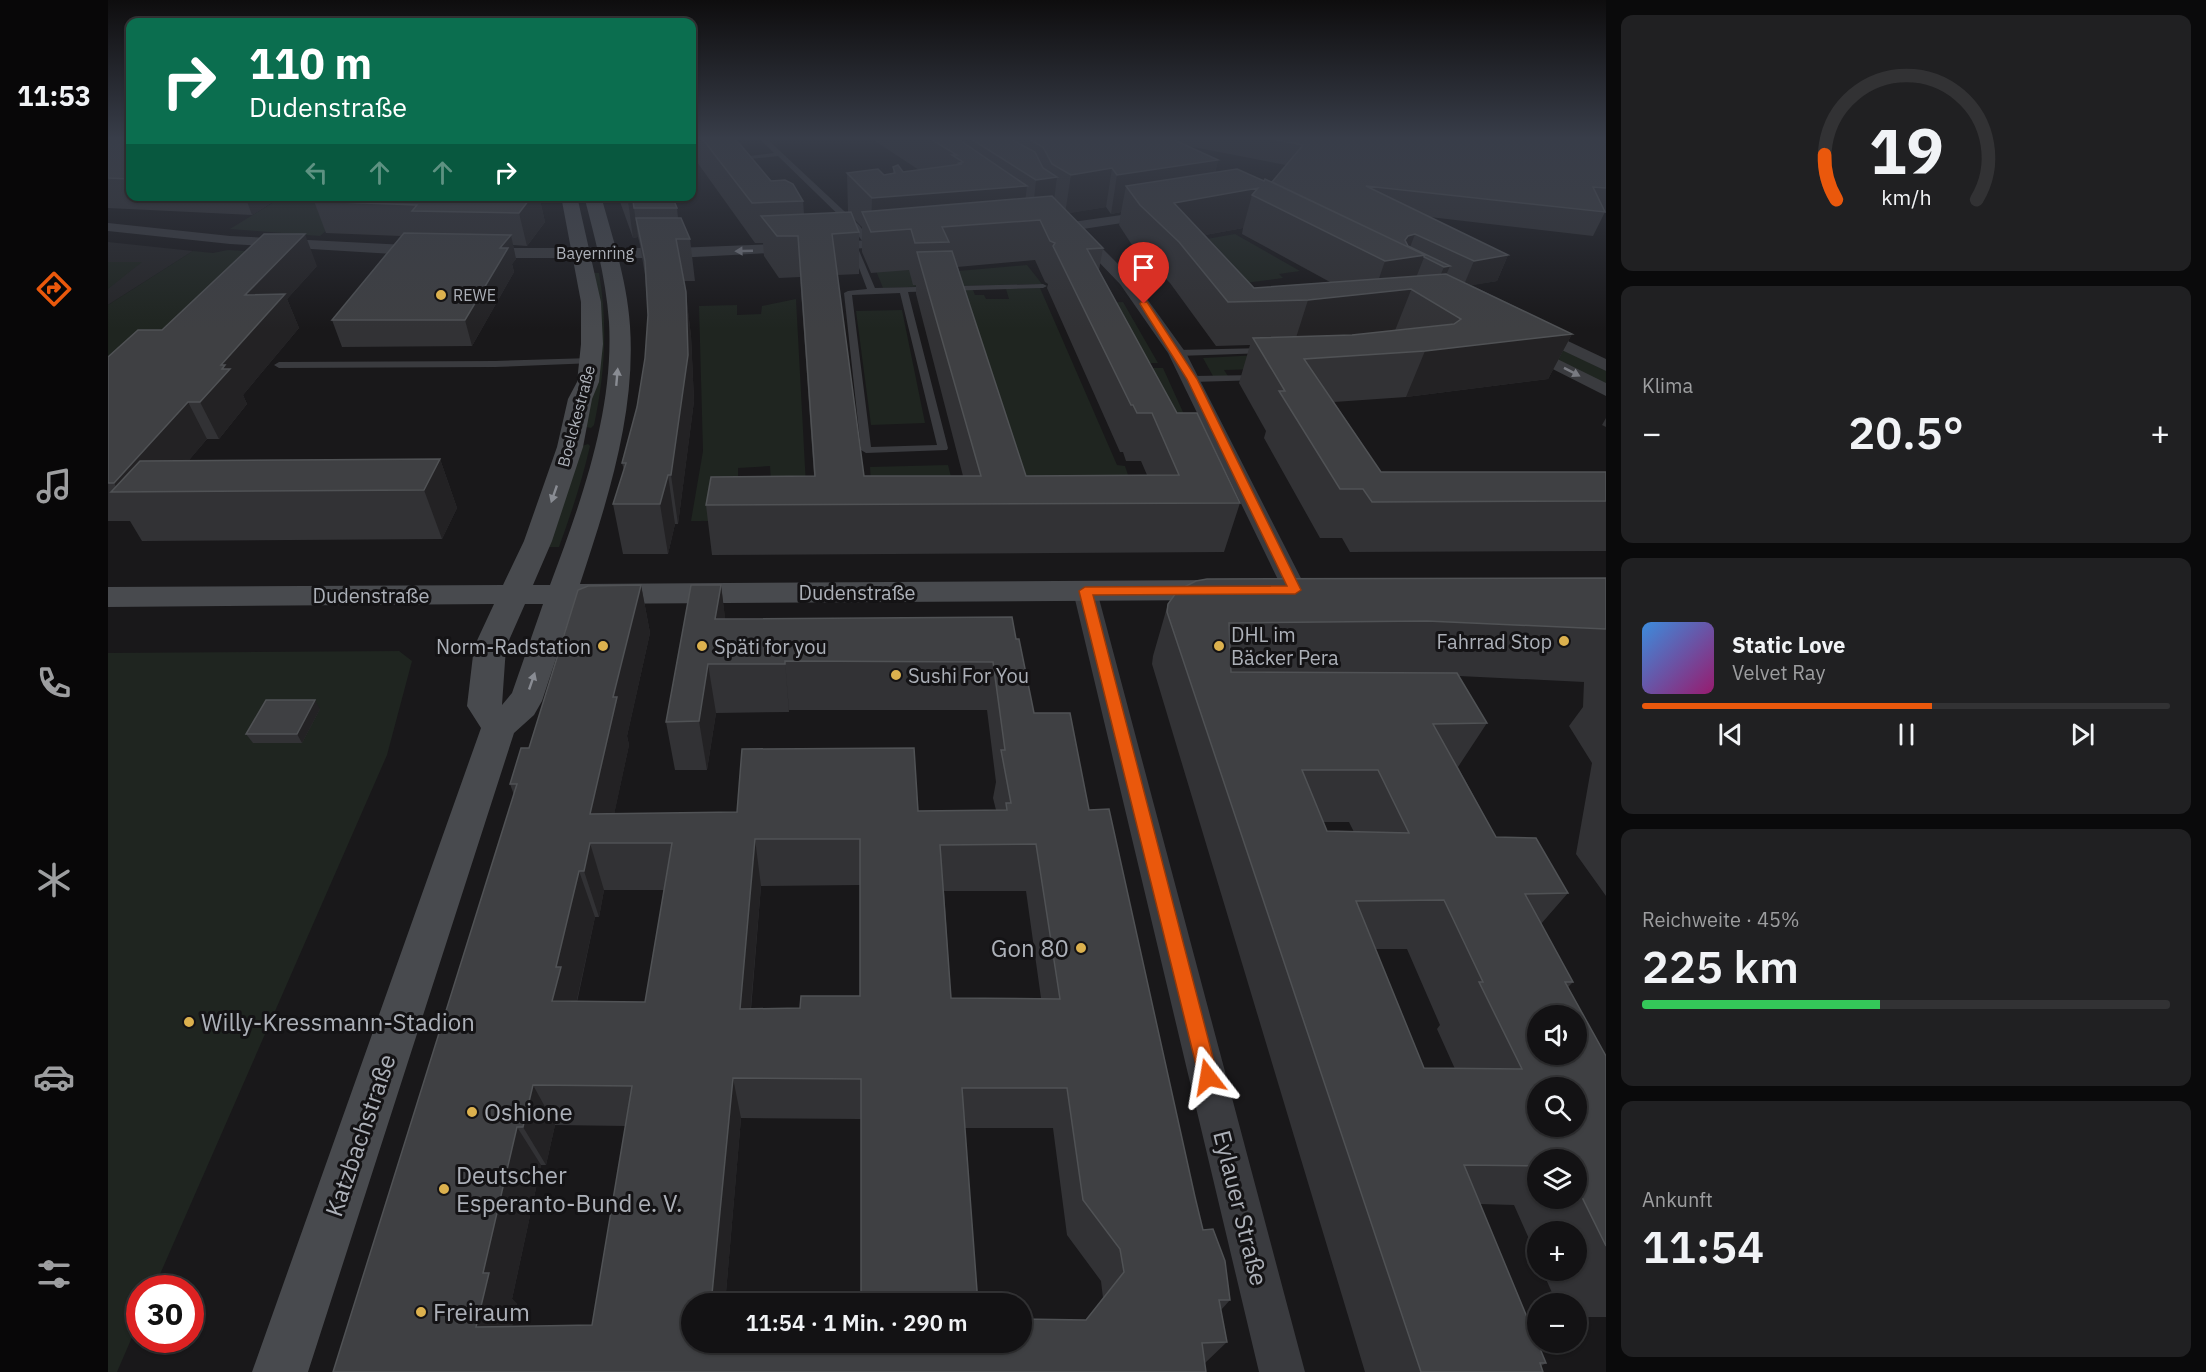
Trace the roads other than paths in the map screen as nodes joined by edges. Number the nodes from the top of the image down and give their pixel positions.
1 (570, 201) edge
2 (592, 201) edge
3 (829, 201) edge
4 (1169, 212) edge
5 (1071, 224) junction
6 (108, 227) edge
7 (1028, 232) edge
8 (916, 242) edge
9 (870, 244) junction
10 (853, 246) junction
11 (440, 252) edge
12 (459, 252) edge
13 (582, 253) junction
14 (607, 253) junction
15 (1043, 286) dead end
16 (903, 290) junction
17 (872, 291) junction
18 (1520, 323) edge
19 (1505, 338) edge
20 (1272, 350) edge
21 (1177, 353) junction
22 (591, 361) junction
23 (279, 365) dead end
24 (1606, 366) edge
25 (1272, 378) edge
26 (1192, 379) junction
27 (1606, 390) edge
28 (609, 435) junction
29 (573, 436) junction
30 (1295, 590) junction
31 (1326, 590) edge
32 (1085, 591) junction
33 (516, 594) junction
34 (562, 594) junction
35 (108, 597) edge
36 (499, 727) junction
37 (280, 1372) edge
38 (1282, 1372) edge

1 - 13 main road, Boelckestraße
2 - 14 main road, Boelckestraße
3 - 9 lane
4 - 5 street
5 - 7 street
5 - 21 street
6 - 11 street
8 - 9 street, Bayernring
9 - 10 street, Bayernring
10 -> 14 street, Bayernring
10 - 17 lane
12 - 13 street, Bayernring
13 - 14 street, Bayernring
13 - 22 main road, Boelckestraße
28 -> 14 main road, Boelckestraße
15 - 16 lane
16 - 17 lane
16 - 17 lane
18 - 24 street
19 -> 27 street
20 - 21 lane
21 - 26 street
22 - 23 lane
22 - 29 main road, Boelckestraße
25 - 26 lane
26 - 30 street
28 - 29 main road
28 - 34 main road, Boelckestraße
29 -> 33 main road, Boelckestraße
30 - 31 main road, Dudenstraße
30 - 32 main road, Dudenstraße
32 - 34 main road, Dudenstraße
32 - 38 street, Eylauer Straße
33 - 34 main road, Dudenstraße
33 - 35 main road, Dudenstraße
33 - 36 main road
36 -> 34 main road, Katzbachstraße
36 - 37 main road, Katzbachstraße

